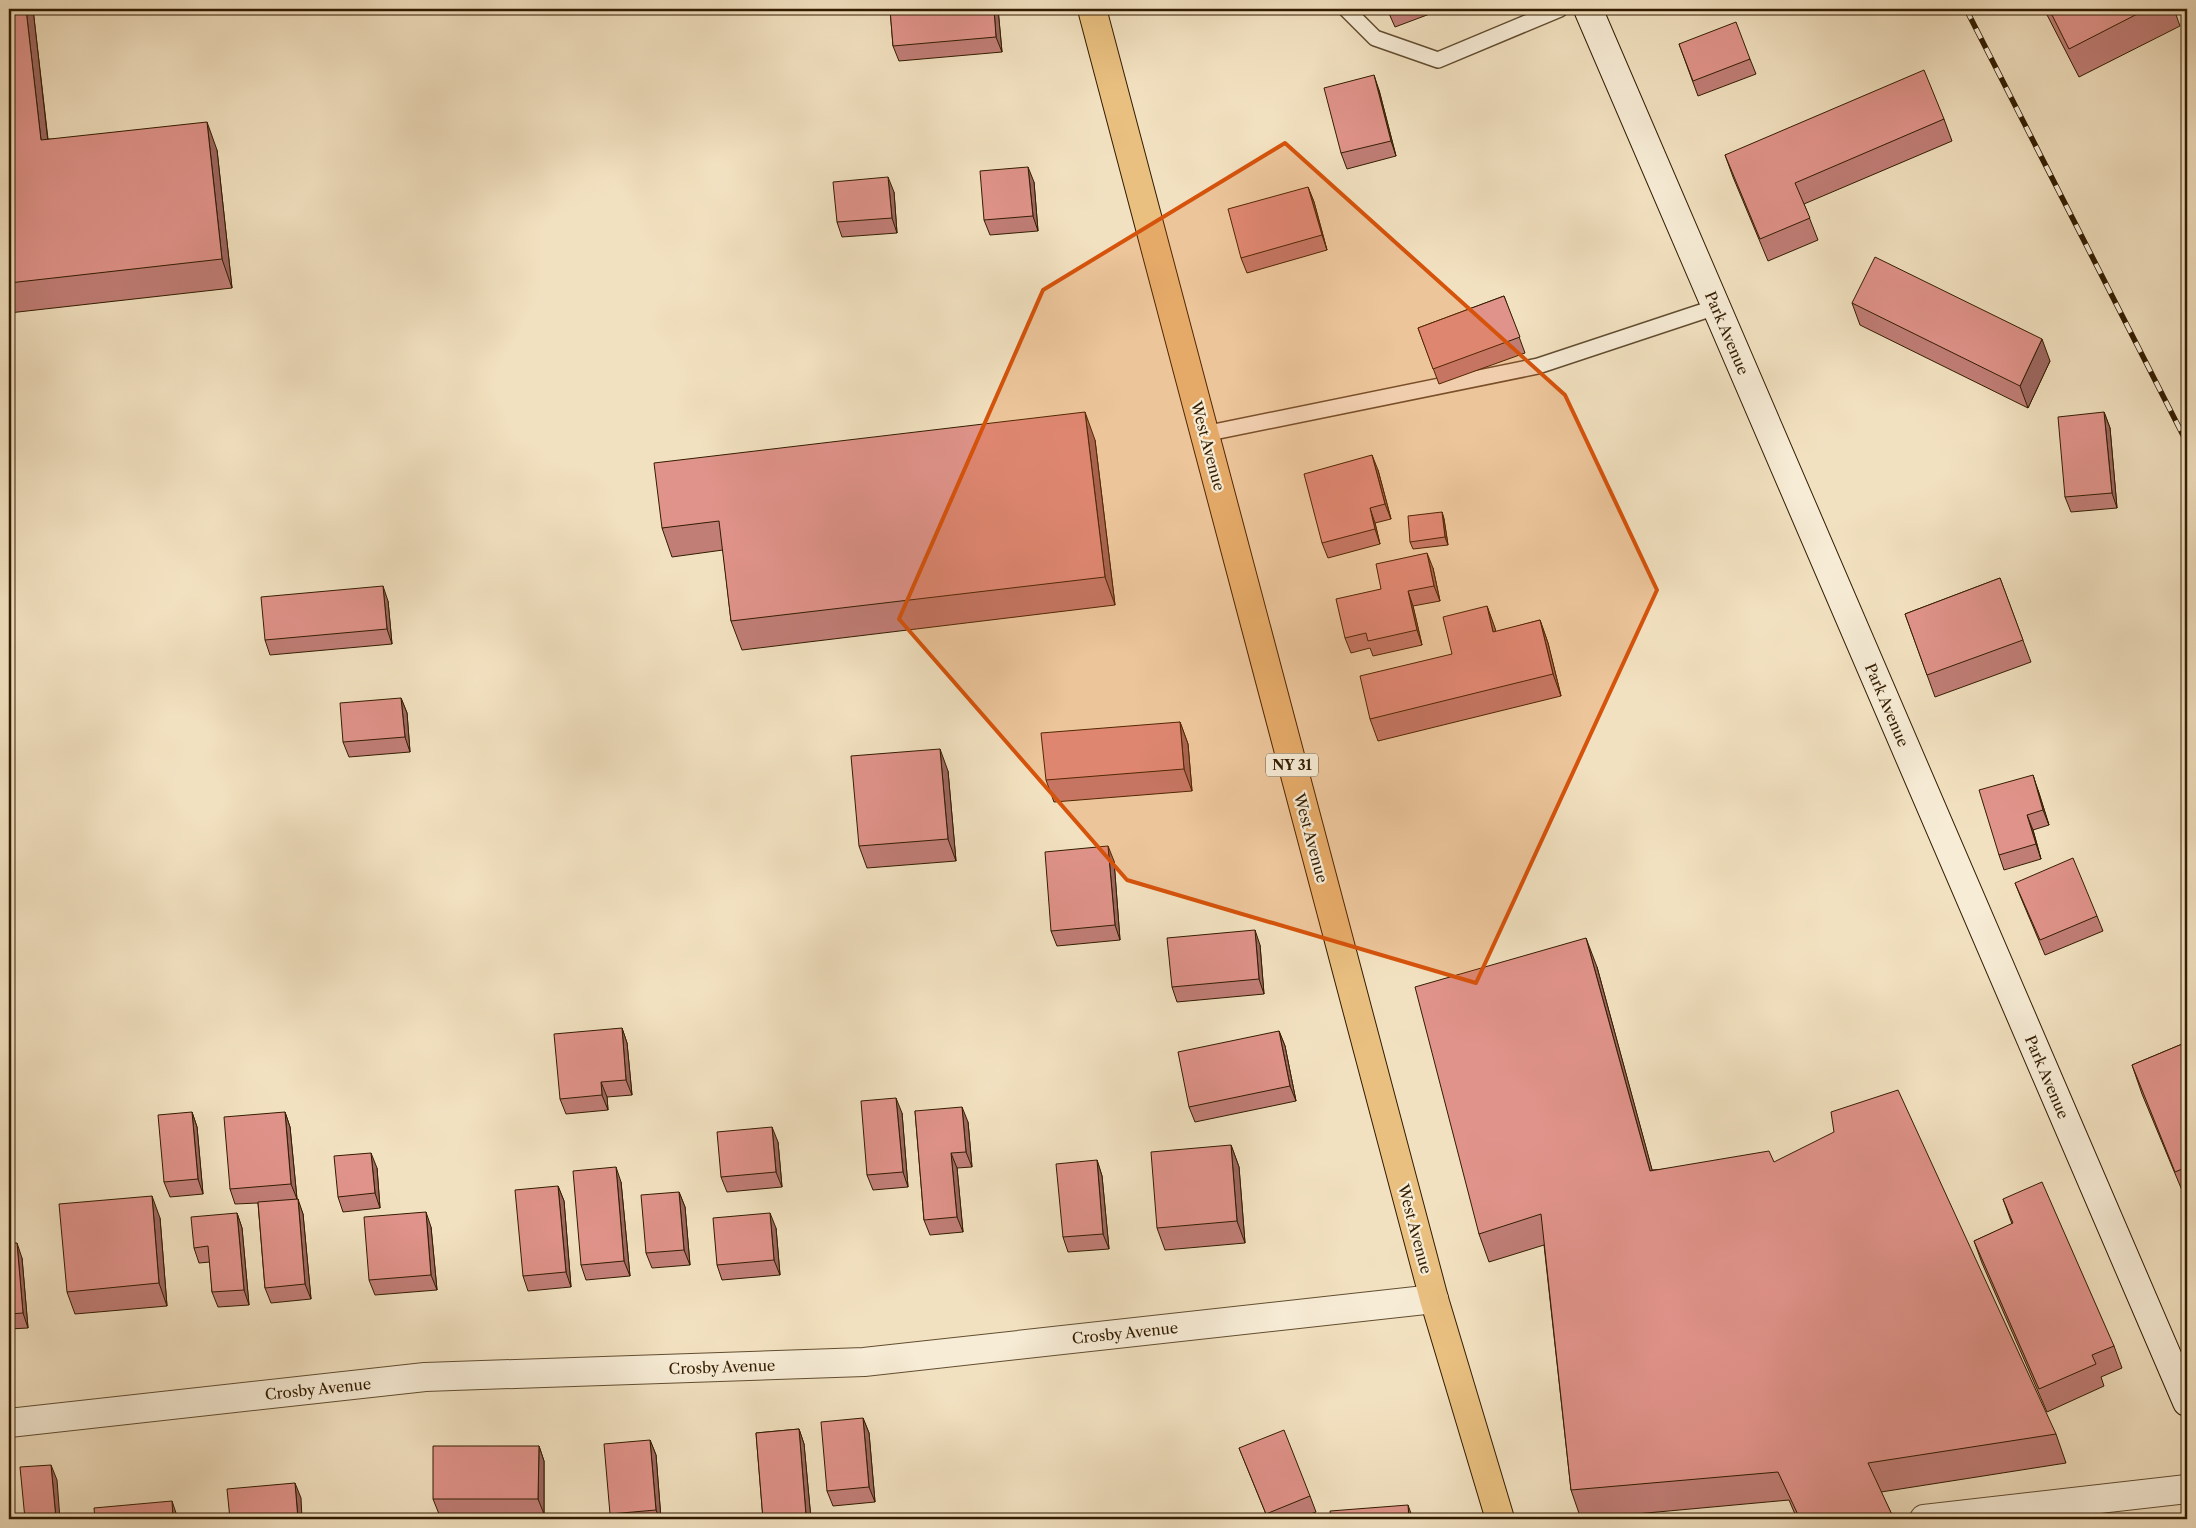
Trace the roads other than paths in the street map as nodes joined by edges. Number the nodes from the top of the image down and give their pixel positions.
1 (1092, 9) edge
2 (1346, 9) edge
3 (1560, 9) edge
4 (1588, 9) edge
5 (1716, 308) junction
6 (1204, 434) junction
7 (1434, 1299) junction
8 (2187, 1402) edge
9 (9, 1423) edge
10 (2187, 1489) edge
11 (1500, 1519) edge
12 (1924, 1519) edge

1 - 6 highway, West Avenue / NY 31
2 - 3 lane
4 - 5 street, Park Avenue
5 - 6 lane
5 - 8 street, Park Avenue
6 - 7 highway, West Avenue / NY 31
7 - 9 street, Crosby Avenue
7 - 11 highway, West Avenue / NY 31
10 - 12 street

